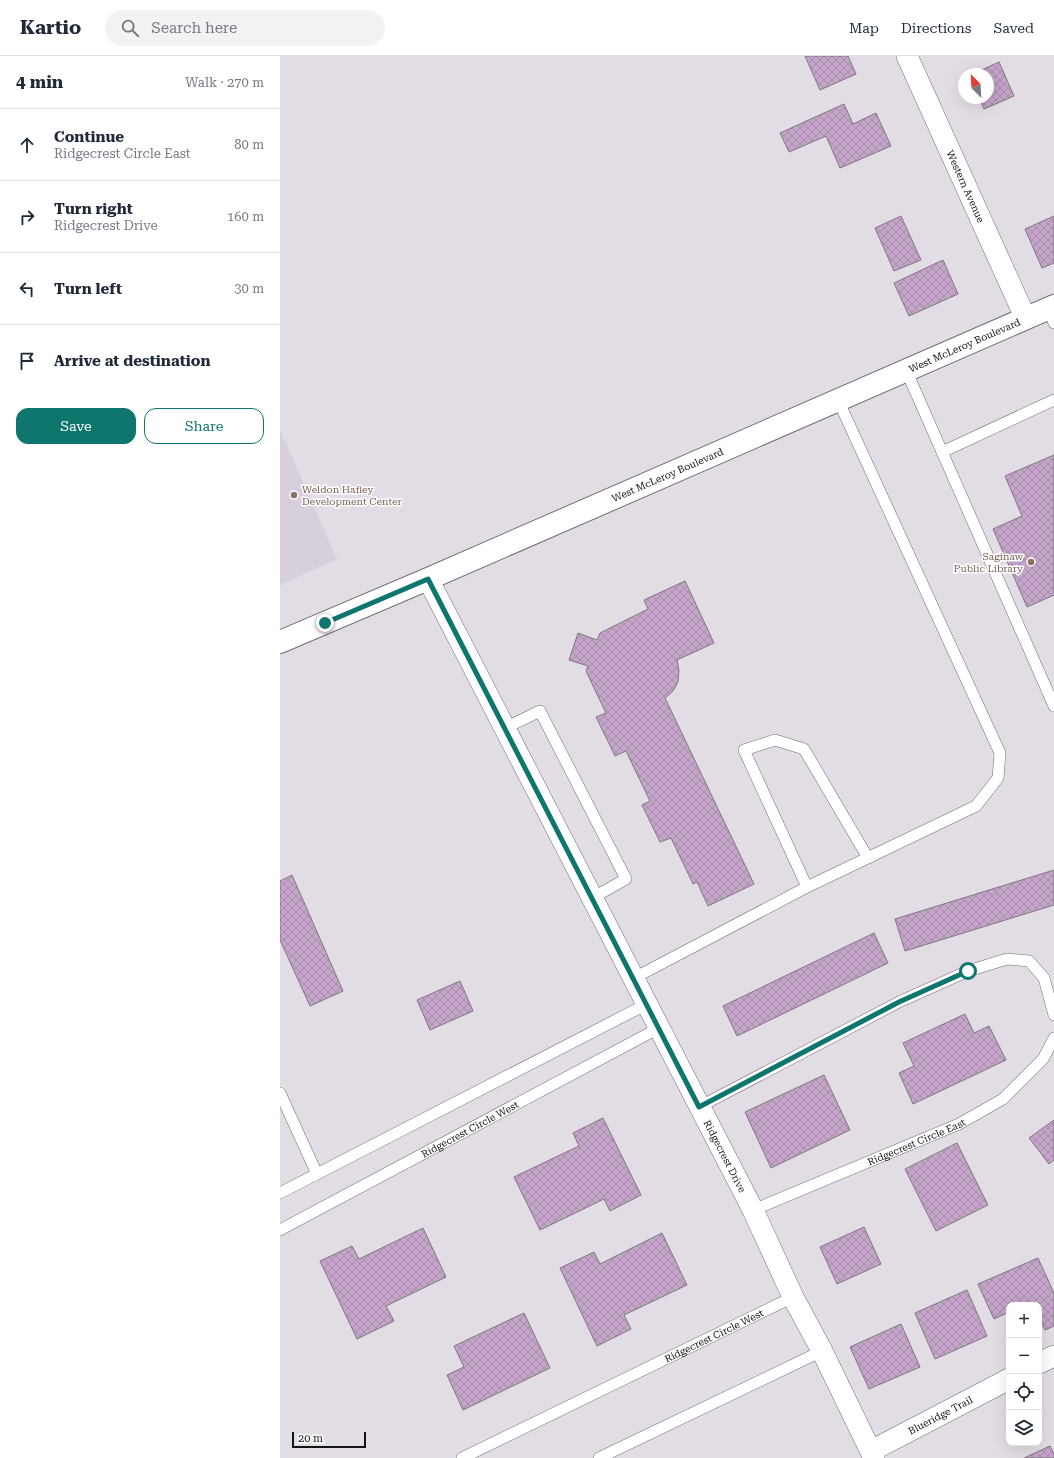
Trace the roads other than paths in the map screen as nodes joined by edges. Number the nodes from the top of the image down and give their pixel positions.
1 (907, 56) edge
2 (1052, 312) edge
3 (1025, 317) junction
4 (906, 370) junction
5 (838, 400) junction
6 (1054, 400) edge
7 (942, 452) junction
8 (428, 579) junction
9 (280, 642) edge
10 (1054, 706) edge
11 (505, 728) junction
12 (868, 858) junction
13 (807, 887) junction
14 (592, 898) junction
15 (634, 978) junction
16 (647, 1004) junction
17 (1054, 1015) edge
18 (659, 1028) junction
19 (1054, 1038) edge
20 (280, 1093) edge
21 (699, 1107) junction
22 (317, 1174) junction
23 (280, 1193) edge
24 (753, 1210) junction
25 (280, 1230) edge
26 (793, 1297) junction
27 (822, 1351) junction
28 (1054, 1356) edge
29 (1042, 1362) edge
30 (1006, 1381) edge
31 (872, 1454) edge
32 (462, 1458) edge
33 (599, 1458) edge

1 - 3 street, Western Avenue
2 - 3 main road, West McLeroy Boulevard
3 - 4 main road, West McLeroy Boulevard
4 - 5 main road, West McLeroy Boulevard
4 - 7 lane
5 - 8 main road, West McLeroy Boulevard
5 - 12 lane
6 - 7 lane
7 - 10 lane
8 - 9 main road, West McLeroy Boulevard
8 - 11 street, Ridgecrest Drive
11 - 14 street, Ridgecrest Drive
11 - 14 lane
12 - 13 lane
12 - 13 lane
13 - 15 lane
14 - 15 street, Ridgecrest Drive
15 - 16 street, Ridgecrest Drive
16 - 18 street, Ridgecrest Drive
16 - 22 lane
17 - 21 lane
18 - 21 street, Ridgecrest Drive
18 - 25 lane, Ridgecrest Circle West
19 - 24 lane, Ridgecrest Circle East
20 - 22 lane
21 - 24 street, Ridgecrest Drive
22 - 23 lane
24 - 26 street, Ridgecrest Drive
26 - 27 street, Ridgecrest Drive
26 - 32 lane, Ridgecrest Circle West
27 - 31 street, Ridgecrest Drive
27 - 33 lane
28 - 29 street
30 - 31 street, Blueridge Trail

